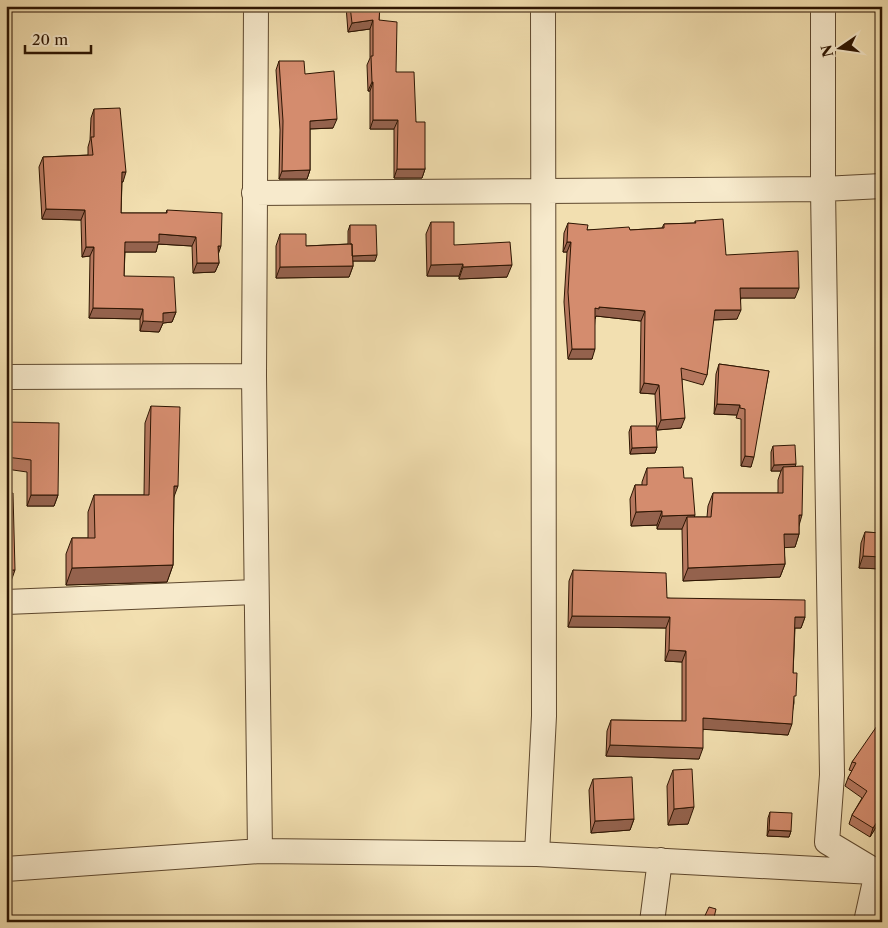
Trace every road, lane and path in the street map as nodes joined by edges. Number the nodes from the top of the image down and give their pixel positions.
1 (256, 6) edge
2 (543, 6) edge
3 (823, 6) edge
4 (882, 186) edge
5 (823, 189) junction
6 (543, 190) junction
7 (254, 193) junction
8 (254, 376) junction
9 (6, 377) edge
10 (256, 592) junction
11 (6, 602) edge
12 (260, 851) junction
13 (537, 854) junction
14 (660, 860) junction
15 (6, 868) edge
16 (879, 872) edge
17 (652, 922) edge
18 (866, 922) edge

1 - 7 street
2 - 6 street
3 - 5 street
4 - 5 street
5 - 6 street
5 - 16 street
6 - 7 street
6 - 13 street
7 - 8 street
8 - 9 street
8 - 10 street
10 - 11 street
10 - 12 street
12 - 13 street
12 - 15 street
13 - 14 street
14 - 16 street
14 - 17 street
16 - 18 street

